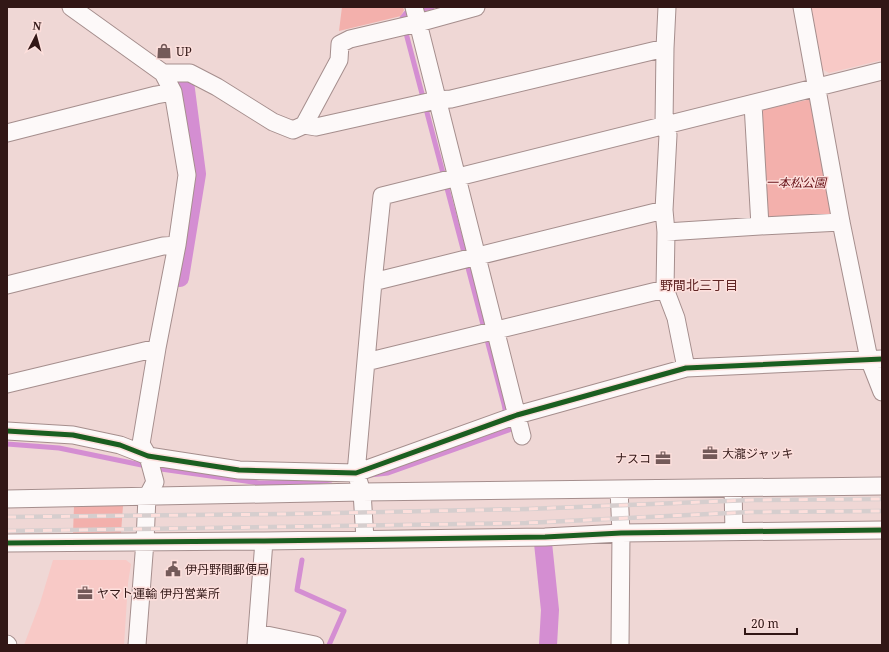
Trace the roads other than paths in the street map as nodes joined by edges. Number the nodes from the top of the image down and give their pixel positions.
1 (71, 7) edge
2 (476, 7) edge
3 (668, 7) edge
4 (802, 7) edge
5 (93, 14) edge
6 (416, 15) edge
7 (665, 48) junction
8 (882, 71) edge
9 (163, 73) junction
10 (818, 87) junction
11 (173, 92) junction
12 (437, 100) junction
13 (753, 104) junction
14 (304, 125) junction
15 (664, 125) junction
16 (7, 133) edge
17 (457, 177) junction
18 (664, 210) junction
19 (841, 222) junction
20 (760, 226) junction
21 (666, 232) junction
22 (177, 245) junction
23 (477, 255) junction
24 (373, 282) junction
25 (7, 285) edge
26 (665, 289) junction
27 (495, 330) junction
28 (157, 348) junction
29 (876, 359) edge
30 (366, 362) junction
31 (686, 368) junction
32 (7, 384) edge
33 (882, 392) edge
34 (517, 414) junction
35 (7, 431) edge
36 (522, 436) dead end
37 (150, 465) junction
38 (356, 473) junction
39 (882, 486) edge
40 (733, 488) junction
41 (619, 489) junction
42 (362, 492) junction
43 (147, 497) junction
44 (7, 499) edge
45 (882, 530) edge
46 (734, 532) junction
47 (621, 534) junction
48 (365, 539) junction
49 (145, 541) junction
50 (264, 541) junction
51 (7, 543) edge
52 (256, 639) edge
53 (136, 645) edge
54 (315, 645) edge
55 (620, 645) edge

1 - 5 street
2 - 6 street
3 - 7 street
4 - 10 street
5 - 9 street
6 - 12 street
6 - 14 street
7 - 12 street
7 - 15 street
8 - 10 street
9 - 11 street
9 - 14 street
10 - 13 street
10 - 19 street
11 - 16 street
11 - 22 street
12 - 14 street
12 - 17 street
13 - 15 street
13 - 20 street
15 - 17 street
15 - 18 street
17 - 23 street
17 - 24 street
18 - 21 street
18 - 23 street
19 - 20 street
19 - 29 street
20 - 21 street
21 - 26 street
22 - 25 street
22 - 28 street
23 - 24 street
23 - 27 street
24 - 30 street
26 - 27 street
26 - 31 street
27 - 30 street
27 - 34 street
28 - 32 street
28 - 37 street
29 - 31 street
29 - 33 street
30 - 38 street
31 - 34 street
34 - 36 street
34 - 38 street
35 - 37 street
37 - 38 street
37 - 43 street
38 - 42 street
39 - 40 street
40 - 41 street
40 - 46 street
41 - 42 street
41 - 47 street
42 - 43 street
42 - 48 street
43 - 44 street
43 - 49 street
45 - 46 street
46 - 47 street
47 - 48 street
47 - 55 street
48 - 50 street
49 - 50 street
49 - 51 street
49 - 53 street
50 - 52 street
52 - 54 street

